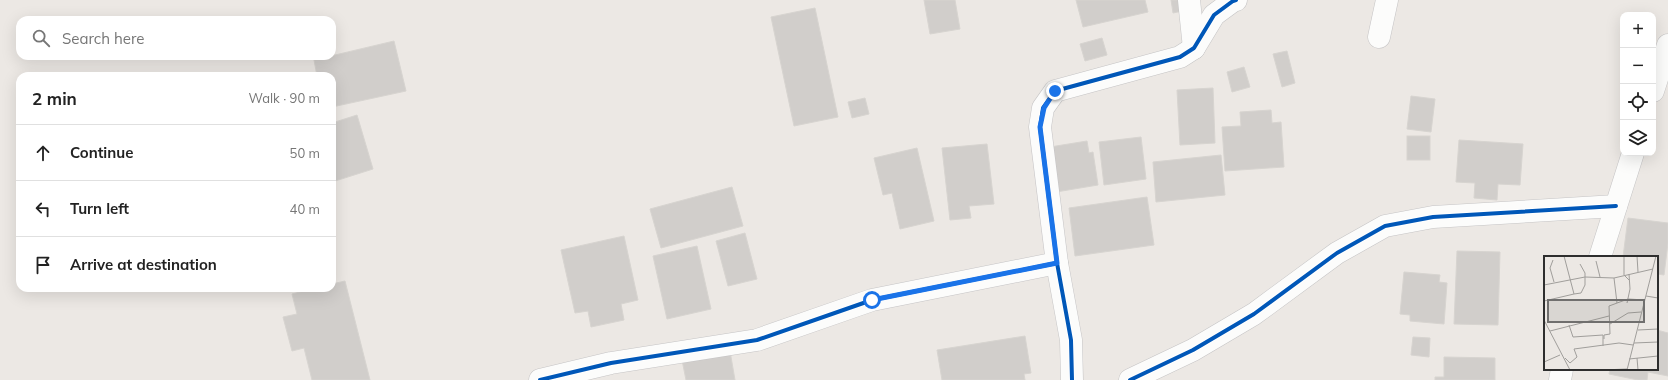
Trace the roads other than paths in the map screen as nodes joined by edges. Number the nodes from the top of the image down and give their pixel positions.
1 (1189, 0) edge
2 (1236, 0) edge
3 (1387, 0) edge
4 (1379, 37) dead end
5 (1668, 44) edge
6 (1194, 48) junction
7 (1655, 84) edge
8 (1632, 156) edge
9 (1616, 206) junction
10 (1600, 256) edge
11 (1057, 263) junction
12 (1562, 370) edge
13 (540, 380) edge
14 (1072, 380) edge
15 (1130, 380) edge
16 (1560, 380) edge

1 - 6 street
2 - 6 street
3 - 4 street
5 - 7 street
6 - 11 street
8 - 9 street
9 - 10 street
9 - 15 street
11 - 13 street
11 - 14 street
12 - 16 street

